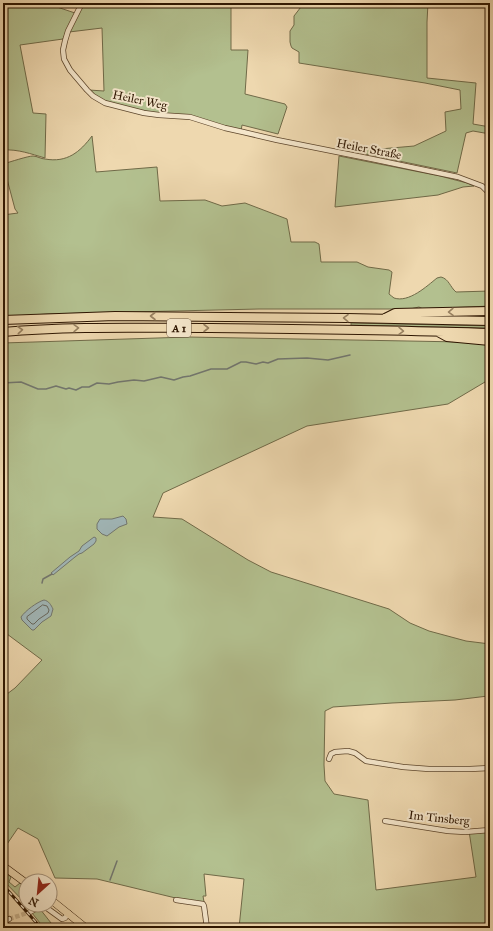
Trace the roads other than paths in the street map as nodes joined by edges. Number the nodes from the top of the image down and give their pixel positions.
1 (82, 3) edge
2 (241, 131) joint
3 (490, 194) edge
4 (490, 311) edge
5 (384, 319) junction
6 (3, 320) edge
7 (490, 321) edge
8 (438, 331) junction
9 (3, 332) edge
10 (490, 333) edge
11 (490, 341) edge
12 (329, 759) dead end
13 (490, 768) edge
14 (385, 821) dead end
15 (490, 830) edge
16 (3, 866) edge
17 (18, 877) edge
18 (176, 900) dead end
19 (58, 905) edge
20 (53, 913) edge
21 (69, 914) junction
22 (9, 920) tunnel mouth
23 (3, 922) edge
24 (86, 928) edge
25 (207, 928) edge

1 - 2 street, Heiler Weg
2 - 3 street, Heiler Straße
4 -> 5 highway
5 -> 6 highway, A 1
5 - 7 highway, A 1
9 -> 8 highway, A 1
8 - 10 highway, A 1
8 - 11 highway
12 - 13 street
14 - 15 street, Im Tinsberg
16 - 17 main road
18 - 25 street
19 - 21 main road
20 - 21 street
21 - 24 main road
22 - 23 street

